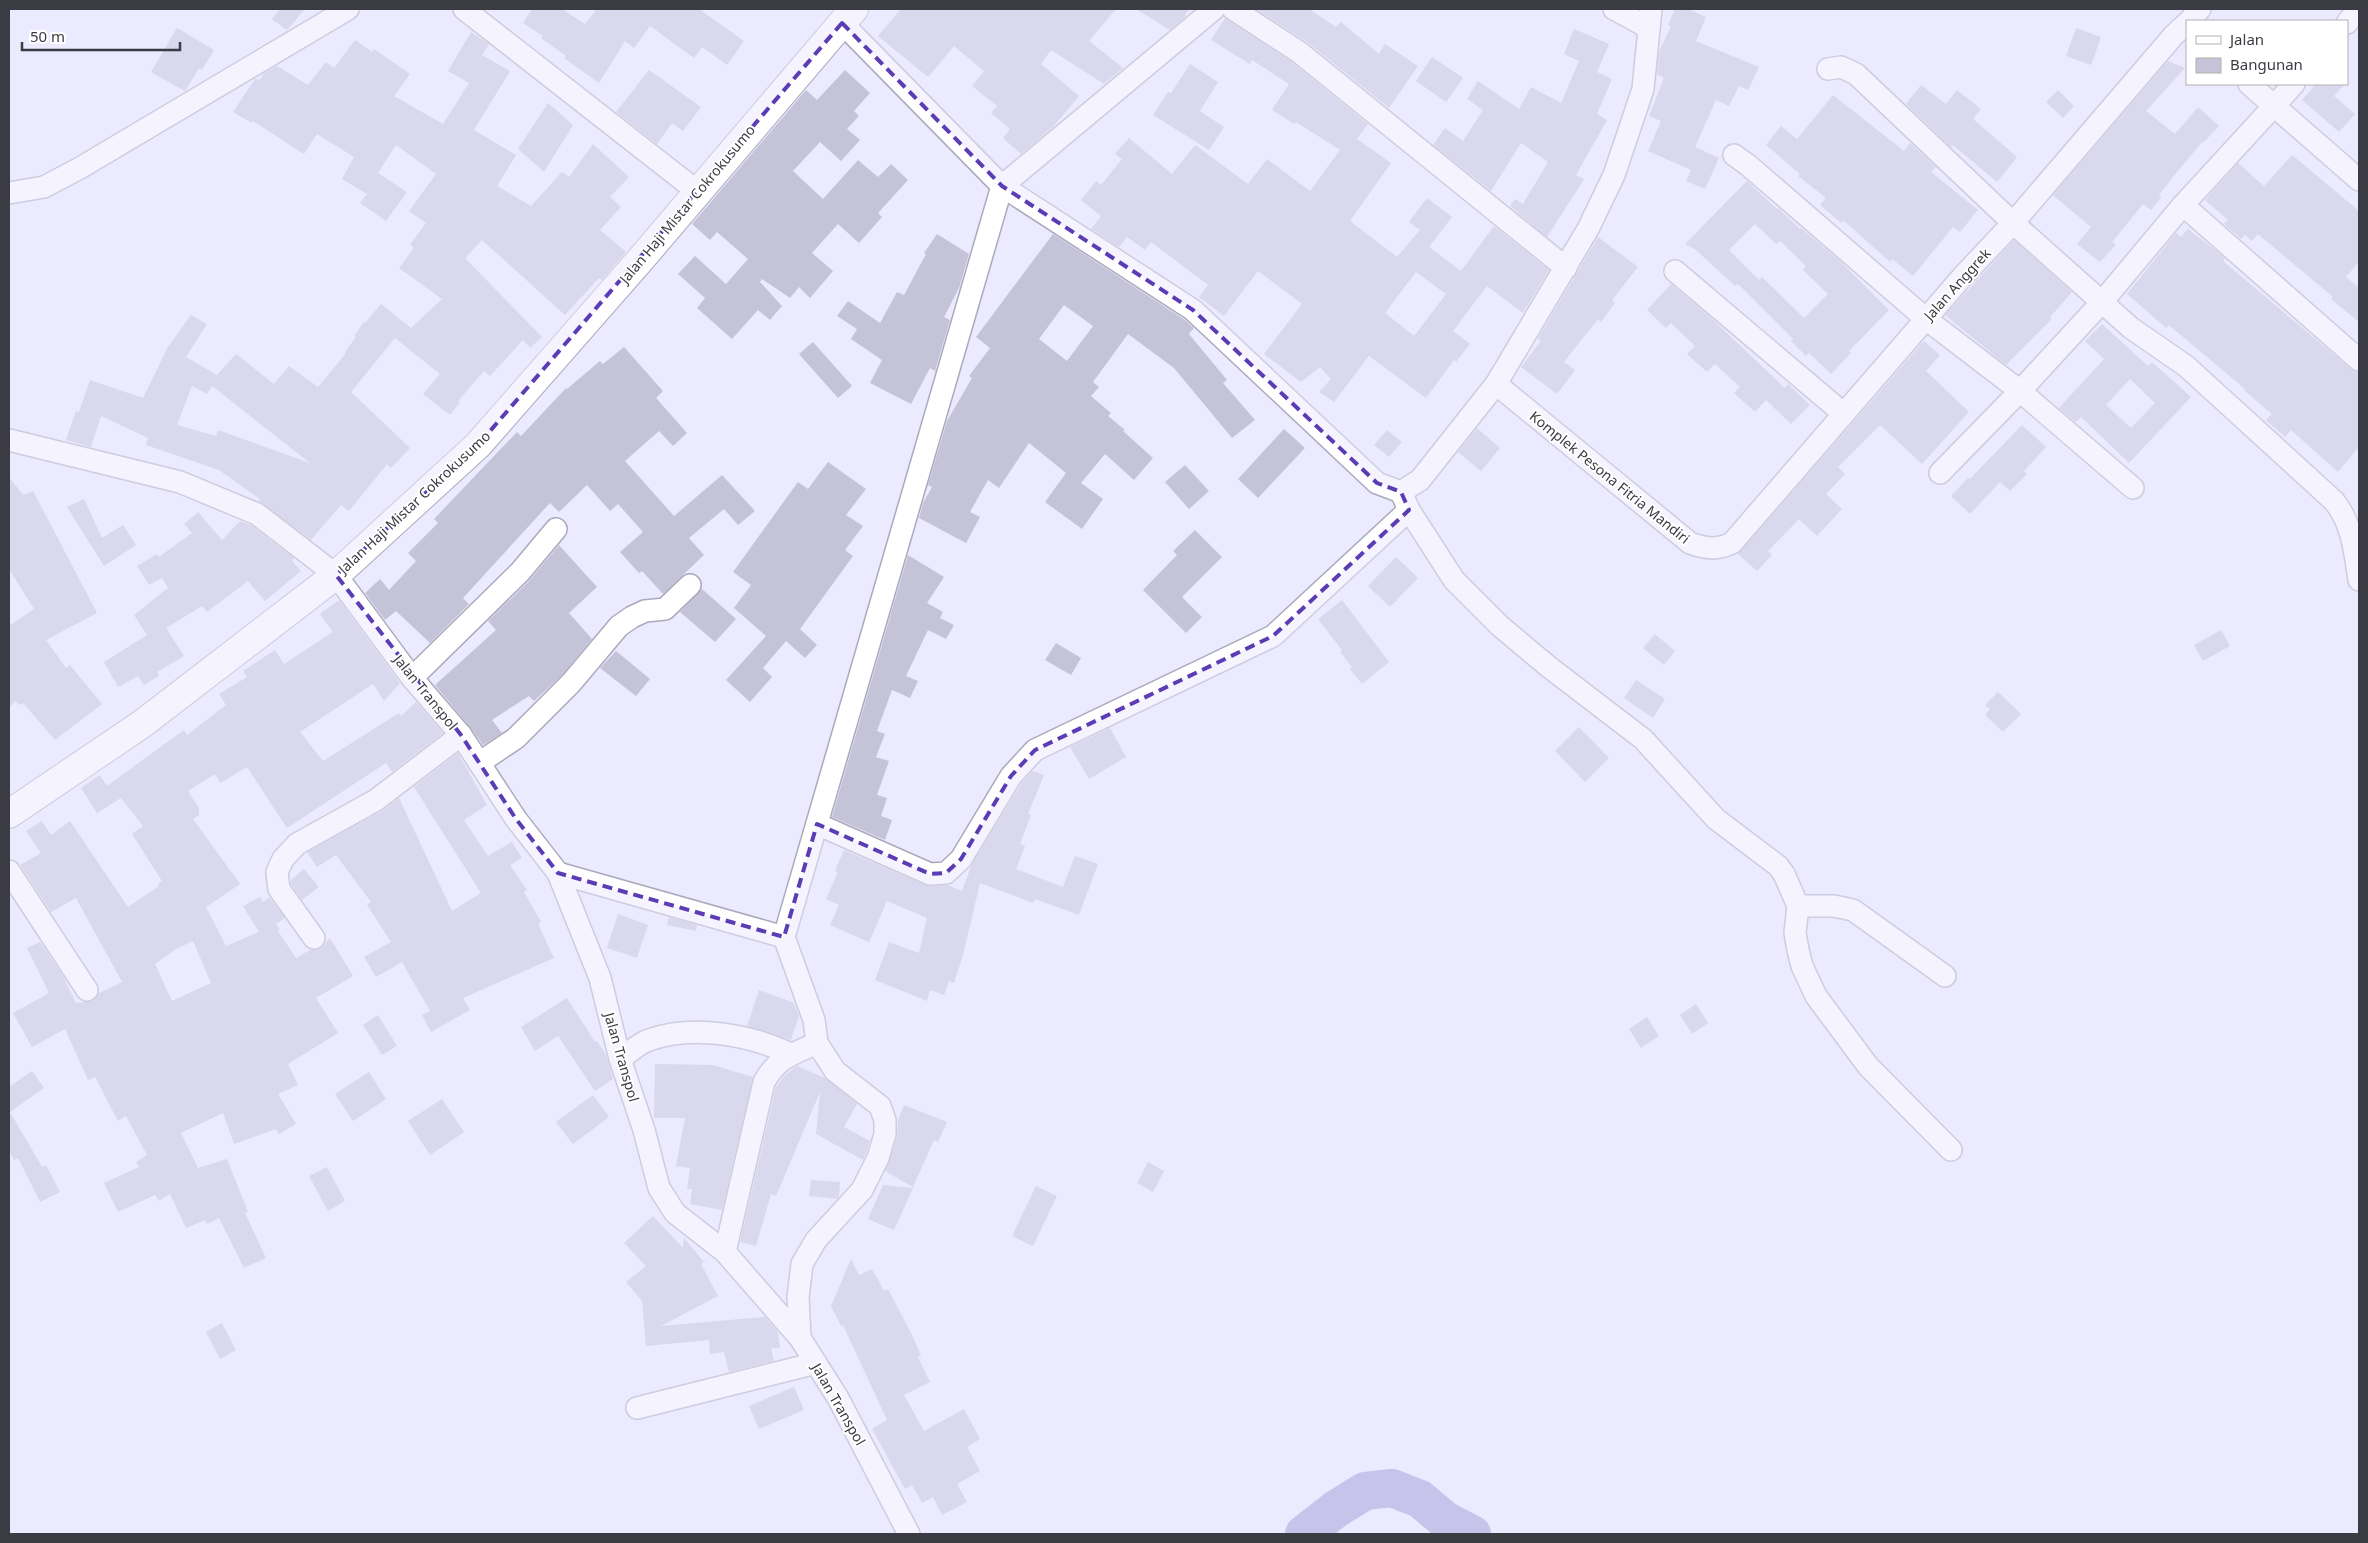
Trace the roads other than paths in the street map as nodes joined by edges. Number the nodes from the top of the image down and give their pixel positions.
1 (348, 9) edge
2 (464, 9) edge
3 (1214, 9) edge
4 (1233, 9) edge
5 (1614, 9) edge
6 (2200, 9) edge
7 (848, 16) edge
8 (1650, 19) edge
9 (2190, 20) edge
10 (2186, 25) edge
11 (1828, 70) dead end
12 (2250, 85) edge
13 (2293, 85) edge
14 (2275, 106) junction
15 (1734, 155) dead end
16 (2359, 180) edge
17 (1002, 186) junction
18 (698, 192) junction
19 (9, 193) edge
20 (2183, 205) junction
21 (2013, 223) junction
22 (1566, 268) junction
23 (1674, 271) dead end
24 (2102, 302) junction
25 (1926, 319) junction
26 (2359, 360) edge
27 (1496, 384) junction
28 (2020, 391) junction
29 (1844, 414) junction
30 (9, 440) edge
31 (1940, 473) dead end
32 (2133, 488) dead end
33 (1405, 501) junction
34 (556, 529) dead end
35 (1732, 543) joint
36 (336, 575) junction
37 (2359, 580) edge
38 (690, 585) dead end
39 (412, 678) junction
40 (461, 735) junction
41 (479, 763) junction
42 (9, 814) edge
43 (817, 824) junction
44 (9, 870) edge
45 (558, 873) junction
46 (1798, 906) junction
47 (314, 938) dead end
48 (784, 938) junction
49 (1945, 976) dead end
50 (87, 990) dead end
51 (817, 1043) junction
52 (791, 1054) junction
53 (620, 1059) junction
54 (1951, 1150) dead end
55 (725, 1252) junction
56 (800, 1338) junction
57 (816, 1364) junction
58 (637, 1408) dead end
59 (908, 1534) edge

1 - 19 street
2 - 18 street
3 - 17 street
4 - 22 street
5 - 8 street
6 - 9 street, Jalan Anggrek
7 - 17 street
7 - 18 main road, Jalan Haji Mistar Cokrokusumo
8 - 22 street
10 - 21 street, Jalan Anggrek
11 - 21 street
12 - 14 street
13 - 14 street
14 - 16 street
14 - 20 street
15 - 25 street
17 - 33 street
17 - 43 street
18 - 36 main road, Jalan Haji Mistar Cokrokusumo
20 - 24 street
20 - 26 street
21 - 24 street
21 - 25 street, Jalan Anggrek
22 - 27 street
23 - 29 street
24 - 28 street
24 - 37 street
25 - 28 street
25 - 29 street, Jalan Anggrek
27 - 33 street
27 - 35 street, Komplek Pesona Fitria Mandiri
28 - 31 street
28 - 32 street
29 - 35 street, Jalan Anggrek
30 - 36 street, Jalan Transpol
33 - 43 street
33 - 46 street
34 - 39 street
36 - 39 street, Jalan Transpol
36 - 42 main road, Jalan Haji Mistar Cokrokusumo
38 - 41 street
39 - 40 street, Jalan Transpol
40 - 41 street, Jalan Transpol
40 - 47 street
41 - 45 street, Jalan Transpol
43 - 48 street
44 - 50 street
45 - 48 street
45 - 53 street, Jalan Transpol
46 - 49 street
46 - 54 street
48 - 51 street
51 - 52 street
51 - 56 street
52 - 53 street
52 - 55 street
53 - 55 street, Jalan Transpol
55 - 56 street, Jalan Transpol
56 - 57 street, Jalan Transpol
57 - 58 street
57 - 59 street, Jalan Transpol

